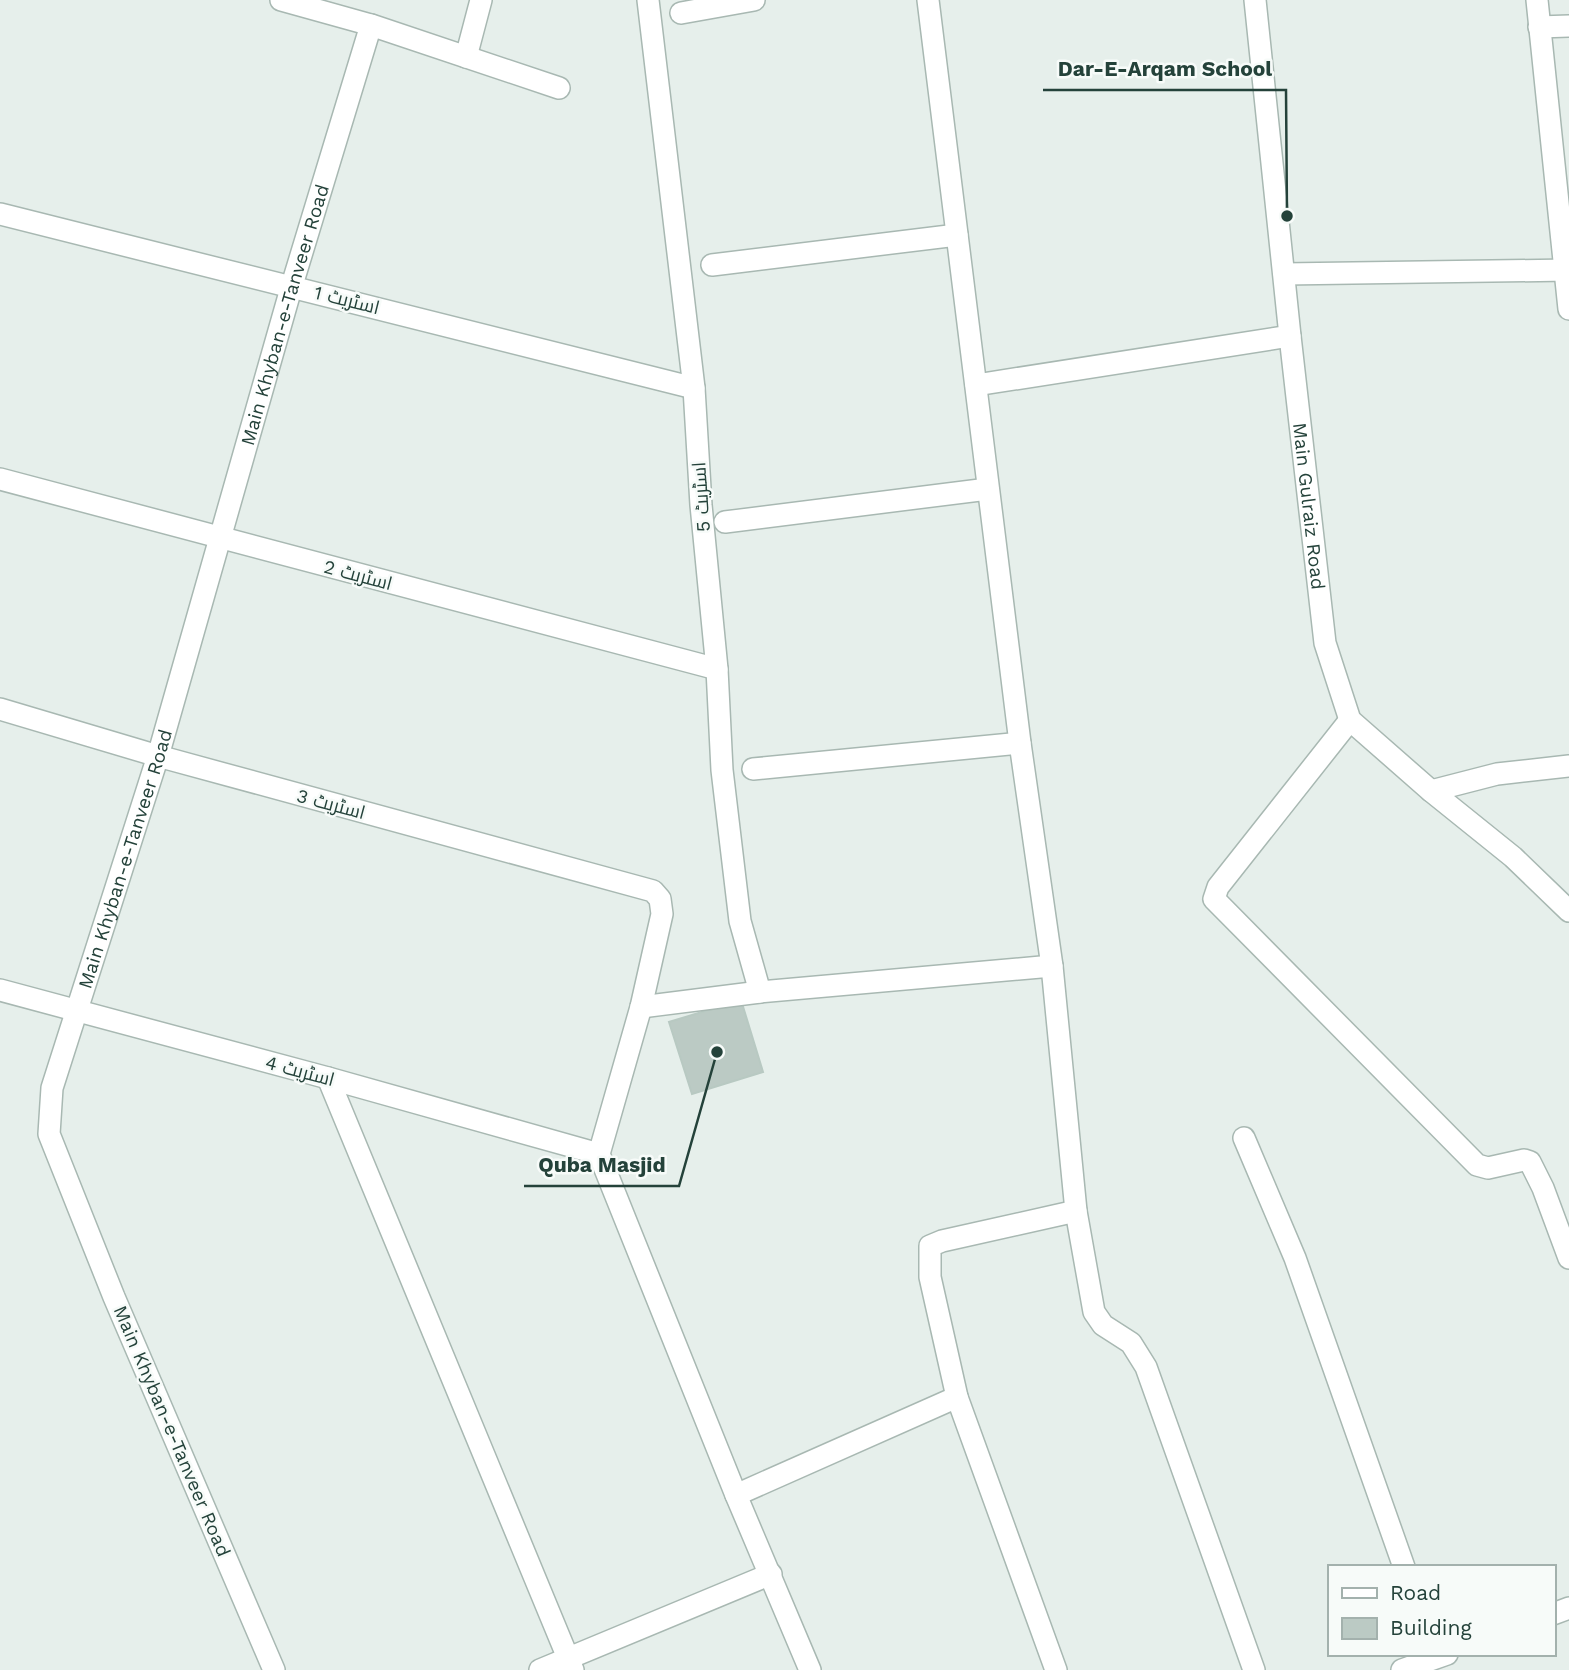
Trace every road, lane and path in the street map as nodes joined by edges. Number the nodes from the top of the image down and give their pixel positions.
1 (281, 0) edge
2 (481, 0) edge
3 (649, 0) edge
4 (754, 0) edge
5 (928, 0) edge
6 (1255, 0) edge
7 (1537, 0) edge
8 (681, 13) dead end
9 (371, 25) junction
10 (1569, 26) edge
11 (1538, 27) junction
12 (466, 57) junction
13 (559, 88) dead end
14 (0, 214) edge
15 (957, 235) junction
16 (712, 265) dead end
17 (1568, 270) edge
18 (1284, 274) junction
19 (292, 285) junction
20 (1569, 309) edge
21 (1290, 336) junction
22 (976, 385) junction
23 (694, 388) junction
24 (0, 479) edge
25 (988, 489) junction
26 (724, 522) dead end
27 (220, 539) junction
28 (717, 669) junction
29 (0, 709) edge
30 (1350, 720) junction
31 (1020, 743) junction
32 (158, 756) junction
33 (1569, 766) edge
34 (753, 769) dead end
35 (1431, 791) junction
36 (1569, 911) edge
37 (1052, 966) junction
38 (0, 990) edge
39 (760, 992) junction
40 (641, 1007) junction
41 (78, 1011) junction
42 (328, 1078) junction
43 (1244, 1138) dead end
44 (599, 1154) junction
45 (1076, 1211) junction
46 (1569, 1258) edge
47 (957, 1398) junction
48 (736, 1494) junction
49 (1403, 1565) edge
50 (771, 1574) junction
51 (1440, 1659) edge
52 (570, 1664) edge
53 (274, 1670) edge
54 (540, 1670) edge
55 (810, 1670) edge
56 (1056, 1670) edge
57 (1254, 1670) edge
58 (1402, 1670) edge

1 - 9 street
2 - 12 street
3 - 23 street, اسٹریٹ 5
4 - 8 street
5 - 15 street
6 - 18 street, Main Gulraiz Road
7 - 11 street
9 - 12 street
9 - 19 street, Main Khyban-e-Tanveer Road
10 - 11 street
11 - 17 street
12 - 13 street
14 - 19 street, اسٹریٹ 1
15 - 16 street
15 - 22 street
17 - 18 street
17 - 20 street
18 - 21 street, Main Gulraiz Road
19 - 23 street, اسٹریٹ 1
19 - 27 street, Main Khyban-e-Tanveer Road
21 - 22 street
21 - 30 street, Main Gulraiz Road
22 - 25 street
23 - 28 street, اسٹریٹ 5
24 - 27 street, اسٹریٹ 2
25 - 26 street
25 - 31 street
27 - 28 street, اسٹریٹ 2
27 - 32 street, Main Khyban-e-Tanveer Road
28 - 39 street, اسٹریٹ 5
29 - 32 street, اسٹریٹ 3
30 - 35 street
30 - 46 street
31 - 34 street
31 - 37 street
32 - 40 street, اسٹریٹ 3
32 - 41 street, Main Khyban-e-Tanveer Road
33 - 35 street
35 - 36 street
37 - 39 street
37 - 45 street
38 - 41 street, اسٹریٹ 4
39 - 40 street
40 - 44 street
41 - 42 street, اسٹریٹ 4
41 - 53 street, Main Khyban-e-Tanveer Road
42 - 44 street, اسٹریٹ 4
42 - 52 street
43 - 49 street
44 - 48 street
45 - 47 street
45 - 57 street
47 - 48 street
47 - 56 street
48 - 50 street
50 - 52 street
50 - 55 street
51 - 58 street
52 - 54 street

